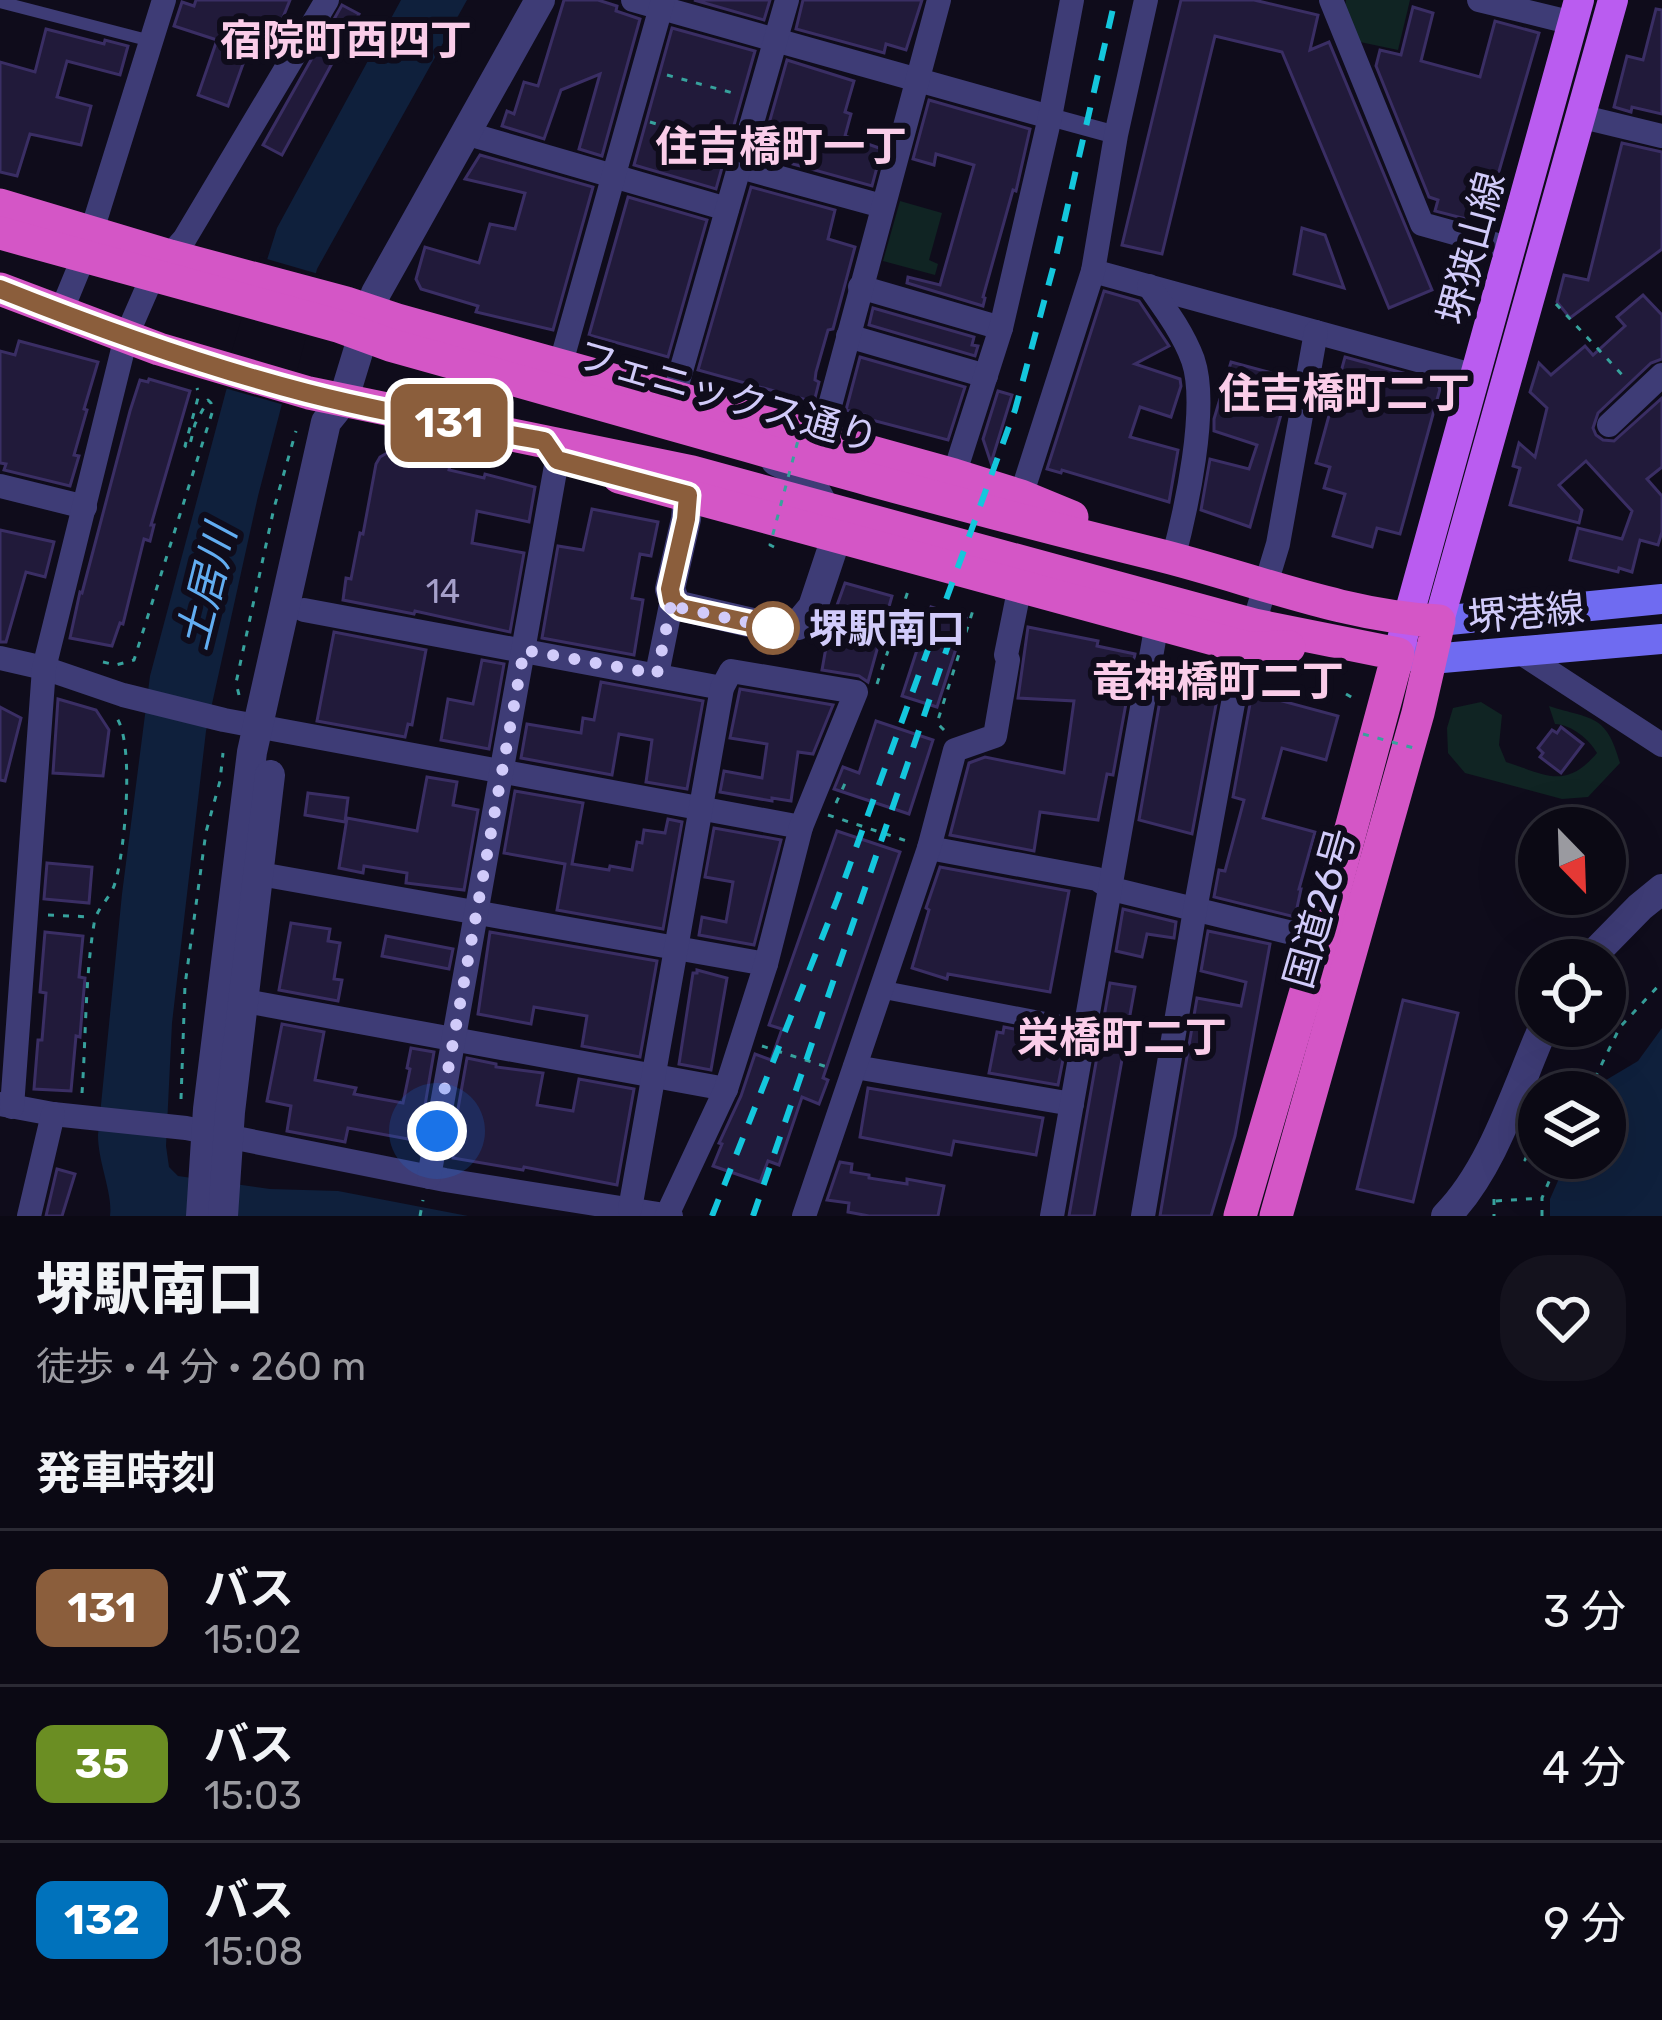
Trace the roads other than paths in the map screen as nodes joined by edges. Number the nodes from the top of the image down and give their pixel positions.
1 (164, 0) edge
2 (327, 0) edge
3 (540, 0) edge
4 (633, 0) edge
5 (787, 0) edge
6 (939, 0) edge
7 (1072, 0) edge
8 (1146, 0) edge
9 (1331, 0) edge
10 (1479, 0) edge
11 (1612, 0) edge
12 (0, 2) edge
13 (662, 4) edge
14 (1576, 12) edge
15 (151, 41) junction
16 (776, 41) junction
17 (919, 81) junction
18 (1580, 116) junction
19 (1050, 118) junction
20 (465, 133) junction
21 (1116, 135) junction
22 (1662, 136) edge
23 (742, 158) junction
24 (612, 176) junction
25 (0, 205) edge
26 (882, 206) junction
27 (727, 209) junction
28 (0, 233) edge
29 (87, 244) junction
30 (1512, 250) junction
31 (161, 266) junction
32 (1093, 271) junction
33 (1149, 286) junction
34 (860, 287) junction
35 (0, 289) edge
36 (61, 312) junction
37 (355, 319) junction
38 (1000, 328) junction
39 (1316, 332) junction
40 (848, 336) junction
41 (126, 337) junction
42 (1662, 375) edge
43 (986, 376) junction
44 (1476, 376) junction
45 (556, 377) junction
46 (343, 400) junction
47 (670, 409) junction
48 (1609, 425) dead end
49 (713, 436) junction
50 (825, 443) junction
51 (550, 450) junction
52 (954, 475) junction
53 (690, 483) junction
54 (0, 486) edge
55 (1021, 496) junction
56 (85, 507) junction
57 (833, 520) junction
58 (1173, 559) junction
59 (1022, 575) junction
60 (1267, 586) junction
61 (1662, 599) edge
62 (672, 600) junction
63 (304, 610) junction
64 (1423, 620) junction
65 (1157, 623) junction
66 (1250, 636) junction
67 (1662, 639) edge
68 (524, 650) junction
69 (1521, 653) junction
70 (1414, 657) junction
71 (0, 658) edge
72 (44, 668) junction
73 (657, 674) junction
74 (726, 679) junction
75 (260, 717) junction
76 (1662, 746) edge
77 (502, 771) junction
78 (701, 808) junction
79 (805, 818) junction
80 (928, 848) junction
81 (260, 874) junction
82 (1112, 889) junction
83 (1662, 889) edge
84 (1195, 910) junction
85 (476, 912) junction
86 (1609, 939) edge
87 (1321, 940) junction
88 (676, 948) junction
89 (766, 964) junction
90 (880, 989) junction
91 (245, 1001) junction
92 (1086, 1029) junction
93 (454, 1038) junction
94 (1535, 1047) edge
95 (855, 1067) junction
96 (653, 1076) junction
97 (726, 1089) junction
98 (1072, 1104) junction
99 (6, 1106) edge
100 (53, 1114) junction
101 (206, 1138) junction
102 (426, 1188) junction
103 (630, 1209) junction
104 (29, 1216) edge
105 (201, 1216) edge
106 (223, 1216) edge
107 (669, 1216) edge
108 (804, 1216) edge
109 (1052, 1216) edge
110 (1143, 1216) edge
111 (1240, 1216) edge
112 (1276, 1216) edge
113 (1446, 1216) edge

1 - 15 street
2 - 31 street
3 - 20 street
4 - 13 street
5 - 16 street
6 - 17 street
7 - 19 street
8 - 21 street
9 - 30 street
10 - 14 street
11 - 18 main road, 堺狭山線
12 - 15 lane
13 - 16 street
13 - 24 street
14 - 30 main road, 堺狭山線
15 - 29 street
16 - 17 street
16 - 23 street
17 - 19 street
17 - 26 street
18 - 22 street
18 - 64 main road, 堺狭山線
19 - 21 street
19 - 38 street
20 - 24 street
20 - 37 street
21 - 32 street
23 - 26 street
23 - 27 street
24 - 27 street
24 - 45 street
25 - 29 highway
26 - 34 street
27 - 47 street
28 - 29 highway
29 - 31 highway
29 - 36 street
30 - 44 main road, 堺狭山線
31 - 37 highway
31 - 41 street
32 - 33 street
32 - 55 street
33 - 39 street
33 - 58 street
34 - 38 street
34 - 40 street
35 - 36 highway, フェニックス通り
36 - 41 highway, フェニックス通り
37 - 45 highway
37 - 46 street
38 - 43 street
39 - 44 street
39 - 60 street
40 - 43 street
40 - 50 street
41 - 46 highway, フェニックス通り
41 - 56 street
42 - 48 street
43 - 52 street
44 - 64 main road, 堺狭山線
45 - 47 highway
46 - 51 highway, フェニックス通り
46 - 63 street
46 - 75 street
47 - 49 highway, フェニックス通り
47 - 50 highway
49 - 50 highway, フェニックス通り
49 - 57 street
50 - 52 highway
50 - 58 highway, フェニックス通り
51 - 53 highway, フェニックス通り
51 - 68 street
52 - 55 highway
53 - 57 highway, フェニックス通り
53 - 62 street
54 - 56 street
55 - 58 highway
56 - 72 street
57 - 59 highway, フェニックス通り
57 - 62 street
58 - 60 highway, フェニックス通り
59 - 65 highway
59 - 66 highway, フェニックス通り
59 - 80 street
60 - 64 highway, フェニックス通り
60 - 66 street
61 - 64 main road, 堺港線
62 - 73 street
63 - 68 street
63 - 75 street
64 - 70 highway, 国道26号
65 - 66 highway
65 - 82 street
66 - 70 highway, フェニックス通り
66 - 84 street
67 - 69 main road, 堺港線
68 - 73 street
68 - 77 street
69 - 70 main road, 堺港線
69 - 76 street
70 - 87 highway, 国道26号
70 - 112 highway, 国道26号
71 - 72 street
72 - 75 street
72 - 99 street
73 - 74 street
74 - 78 street
74 - 79 street
75 - 77 street
75 - 81 street
75 - 101 street
77 - 78 street
77 - 85 street
78 - 79 street
78 - 88 street
79 - 89 street
80 - 82 street
80 - 90 street
81 - 85 street
81 - 91 street
82 - 84 street
82 - 92 street
83 - 86 street
84 - 87 street
84 - 110 street
85 - 88 street
85 - 93 street
87 - 111 highway, 国道26号
88 - 89 street
88 - 96 street
89 - 97 street
90 - 92 street
90 - 95 street
91 - 93 street
91 - 101 street
92 - 98 street
93 - 96 street
93 - 102 street
94 - 113 street
95 - 98 street
95 - 108 street
96 - 97 street
96 - 103 street
97 - 107 street
98 - 109 street
99 - 100 street
100 - 101 street
100 - 104 street
101 - 102 street
101 - 105 street
101 - 106 street
102 - 103 street
103 - 107 street

